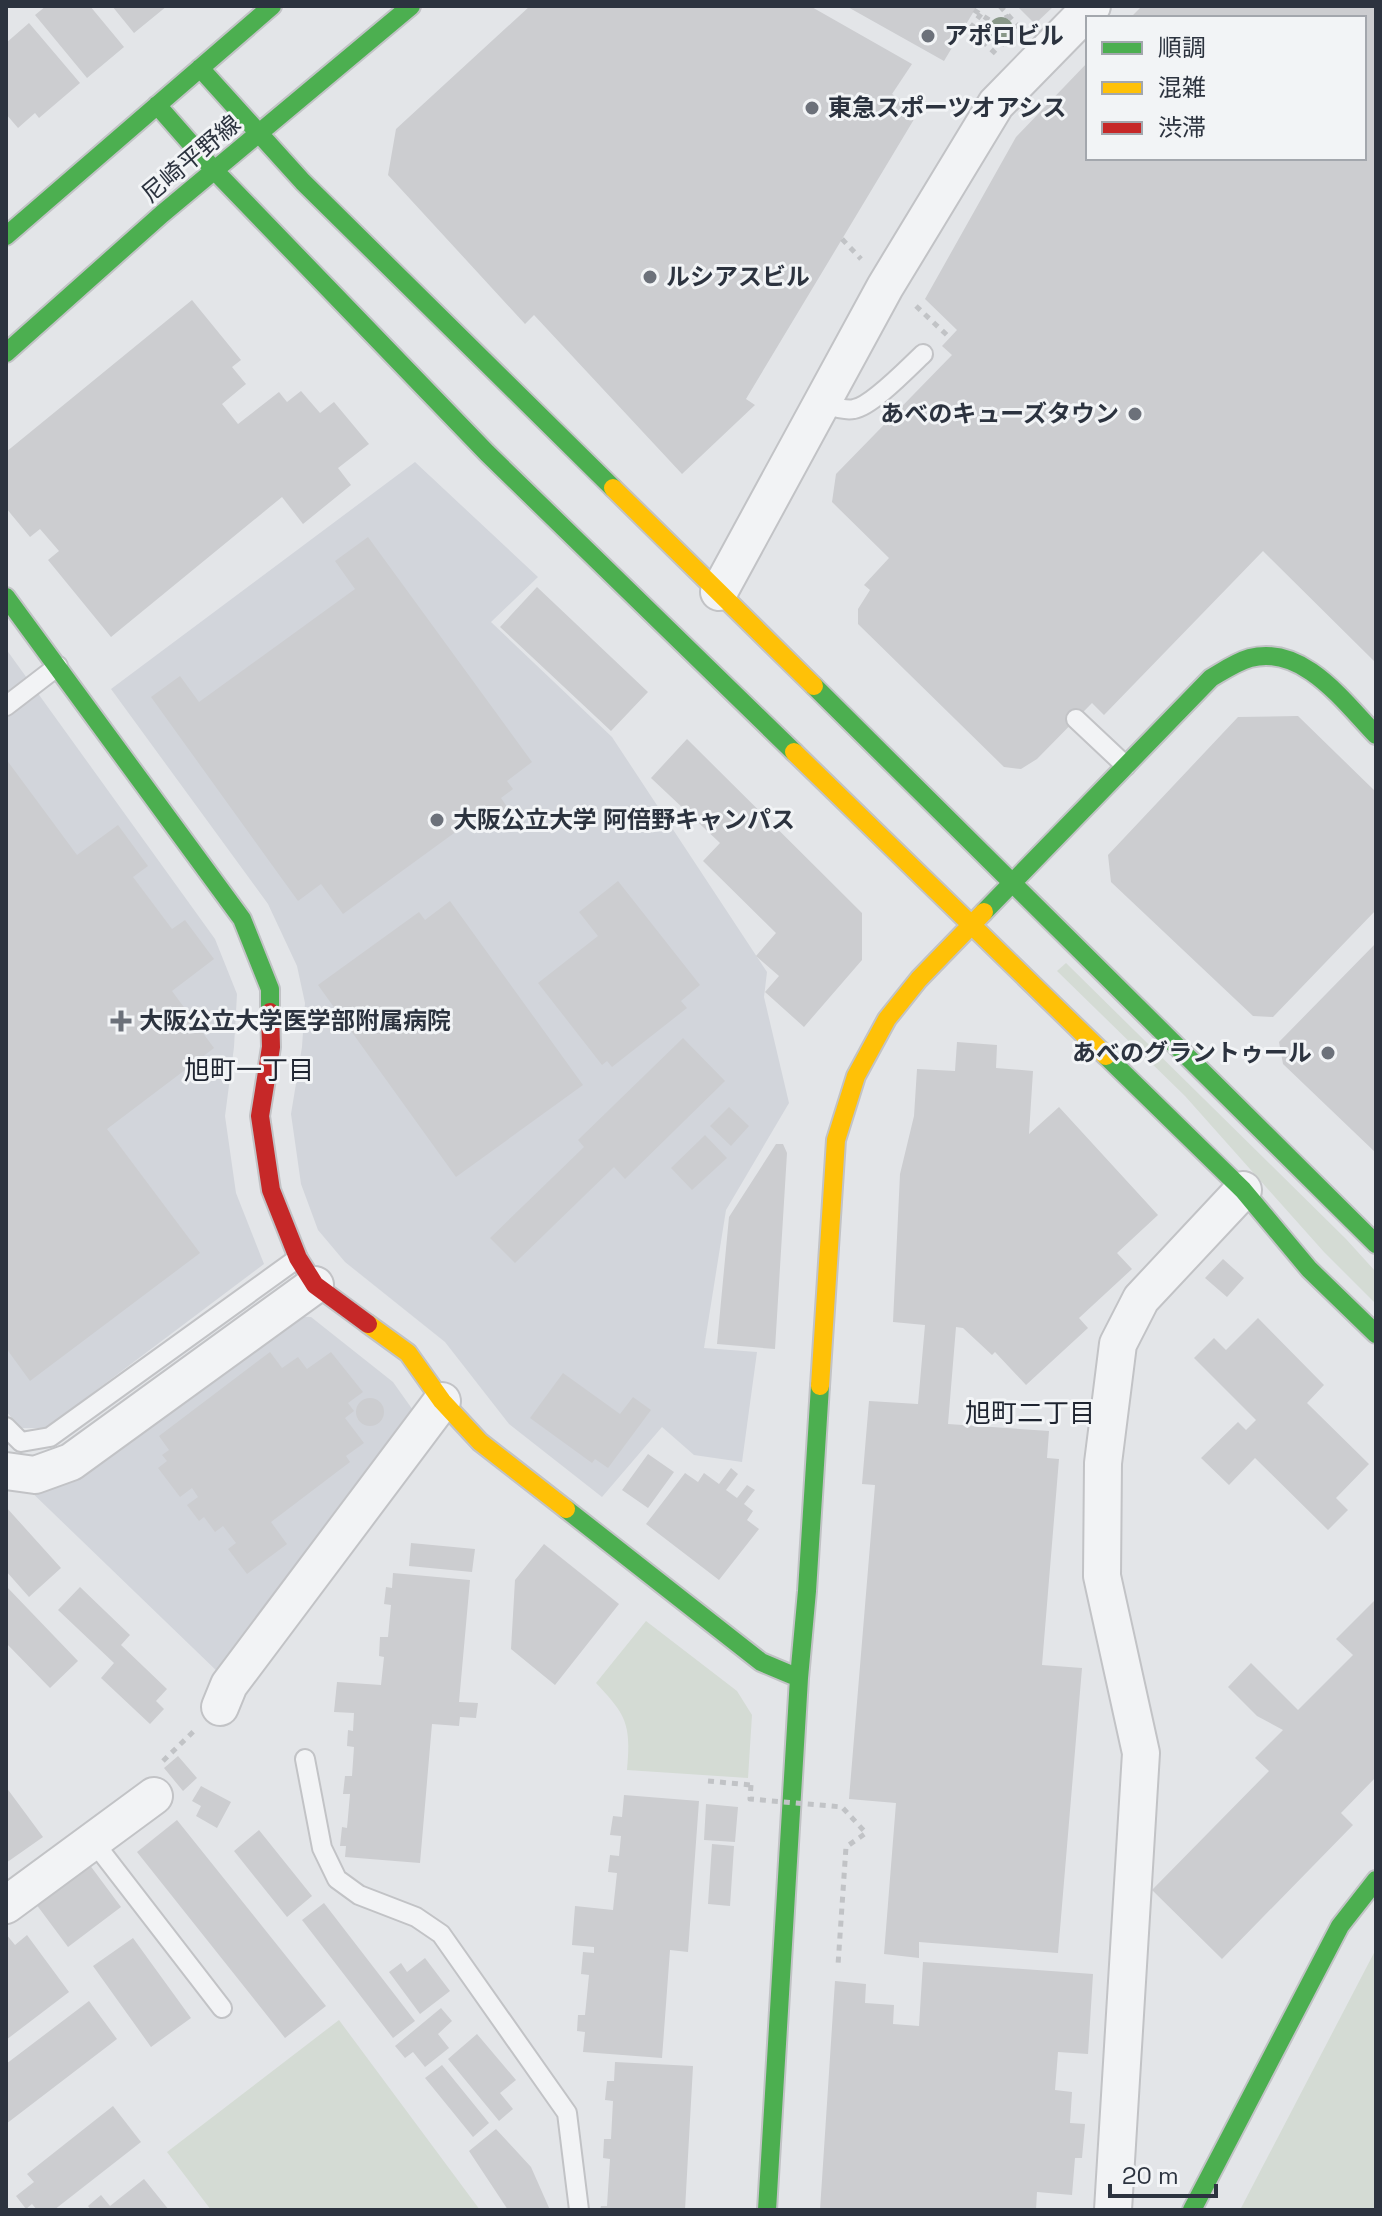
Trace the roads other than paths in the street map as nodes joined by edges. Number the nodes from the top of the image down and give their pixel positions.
1 (272, 6) edge
2 (411, 6) edge
3 (1092, 6) edge
4 (200, 68) junction
5 (157, 105) junction
6 (257, 134) junction
7 (214, 170) junction
8 (6, 236) edge
9 (6, 353) edge
10 (923, 354) dead end
11 (822, 403) junction
12 (719, 592) junction
13 (6, 597) edge
14 (58, 666) junction
15 (6, 706) edge
16 (1076, 719) dead end
17 (1376, 735) edge
18 (1126, 766) junction
19 (1013, 883) junction
20 (970, 925) junction
21 (1243, 1190) junction
22 (1376, 1244) edge
23 (307, 1272) junction
24 (1376, 1334) edge
25 (442, 1401) junction
26 (6, 1427) edge
27 (6, 1471) edge
28 (799, 1678) junction
29 (220, 1707) road end
30 (305, 1759) dead end
31 (154, 1796) road end
32 (93, 1841) junction
33 (1376, 1881) edge
34 (6, 1905) edge
35 (222, 2008) dead end
36 (579, 2210) edge
37 (767, 2210) edge
38 (1113, 2210) edge
39 (1192, 2210) edge

1 - 4 street
2 - 6 street, 尼崎平野線
3 - 11 street
4 - 5 street
4 - 6 street
5 - 7 street
5 - 8 street
6 - 7 street, 尼崎平野線
6 - 12 street
7 - 9 street, 尼崎平野線
7 - 20 street
10 - 11 lane
11 - 12 street
12 - 19 street
13 - 14 street
14 - 15 lane
14 - 23 street
16 - 18 lane
17 - 18 street
18 - 19 street
19 - 20 street
19 - 22 street
20 - 21 street
20 - 28 street
21 - 24 street
21 - 38 street
23 - 25 street
23 - 26 lane
23 - 27 street
25 - 28 street
25 - 29 street
28 - 37 street
30 - 36 lane
31 - 32 street
32 - 34 street
32 - 35 lane
33 - 39 street

